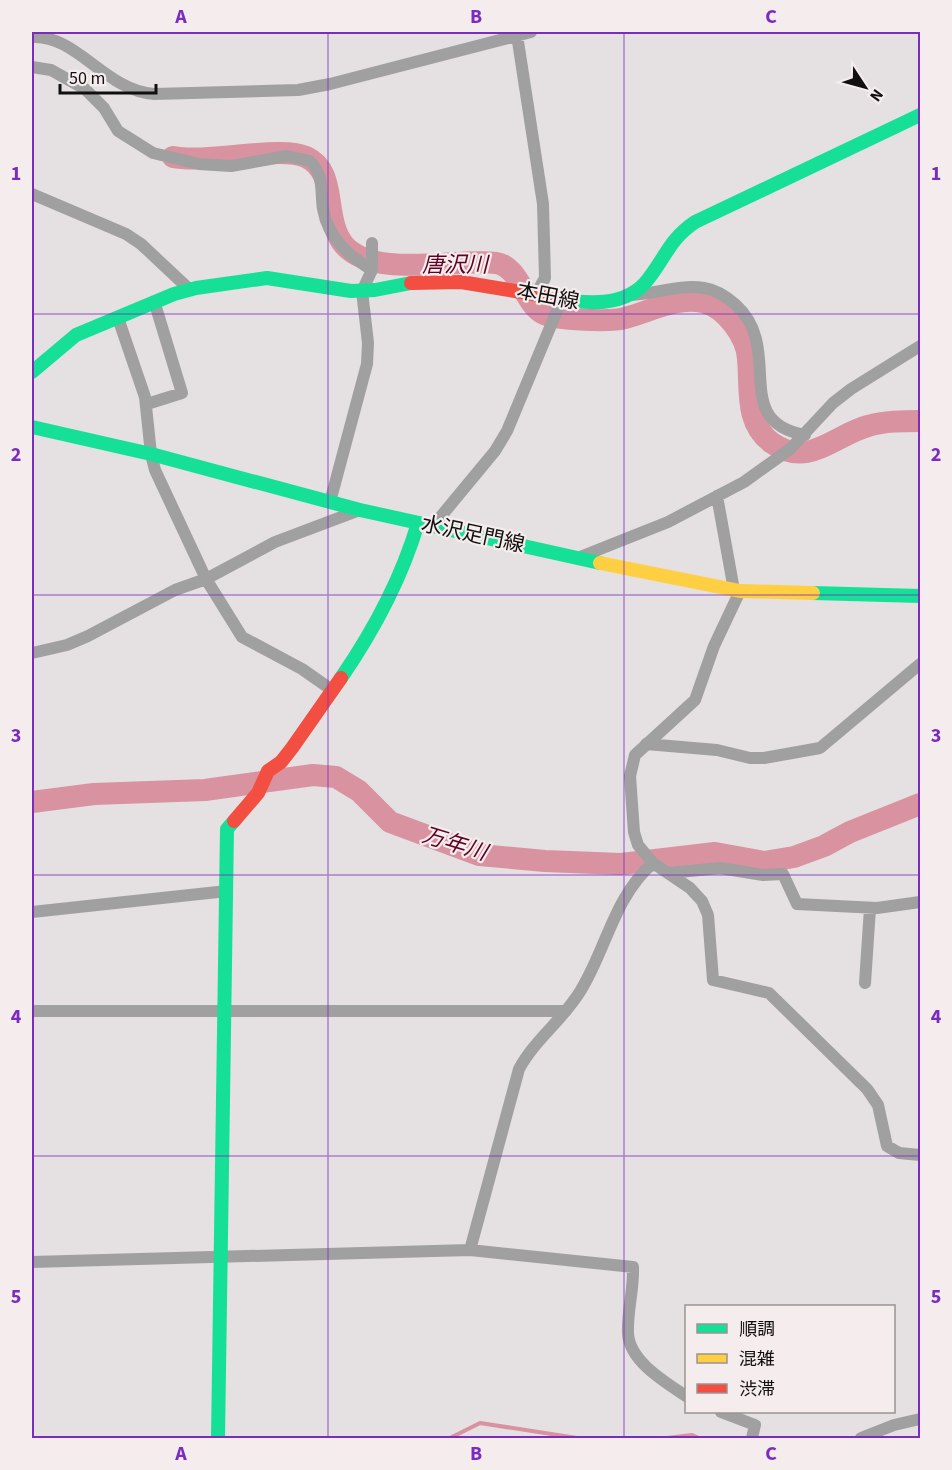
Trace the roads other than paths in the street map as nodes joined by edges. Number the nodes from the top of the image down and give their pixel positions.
1 (531, 32) edge
2 (517, 35) junction
3 (32, 37) edge
4 (32, 67) edge
5 (921, 114) edge
6 (32, 194) edge
7 (372, 243) dead end
8 (372, 270) junction
9 (189, 289) junction
10 (362, 291) junction
11 (536, 294) junction
12 (631, 295) junction
13 (155, 304) junction
14 (560, 304) junction
15 (118, 318) junction
16 (921, 346) edge
17 (32, 372) edge
18 (147, 404) junction
19 (32, 427) edge
20 (803, 437) junction
21 (151, 454) junction
22 (717, 496) junction
23 (330, 502) junction
24 (360, 510) junction
25 (418, 523) junction
26 (433, 526) junction
27 (580, 557) junction
28 (206, 579) junction
29 (737, 590) junction
30 (921, 596) edge
31 (32, 653) edge
32 (921, 664) edge
33 (332, 690) junction
34 (646, 744) junction
35 (653, 863) junction
36 (669, 873) junction
37 (226, 891) junction
38 (921, 902) edge
39 (870, 908) junction
40 (32, 912) edge
41 (865, 983) dead end
42 (32, 1011) edge
43 (225, 1011) junction
44 (566, 1011) junction
45 (921, 1155) edge
46 (470, 1250) junction
47 (220, 1258) junction
48 (32, 1262) edge
49 (685, 1395) edge
50 (724, 1413) edge
51 (921, 1419) edge
52 (218, 1438) edge
53 (752, 1438) edge
54 (861, 1438) edge

1 - 2 street
2 - 3 street
2 - 11 street
4 - 8 street
5 - 12 street
6 - 9 street
7 - 8 street
8 - 10 street
9 - 10 street, 本田線
9 - 13 street, 本田線
10 - 11 street, 本田線
10 - 23 street
11 - 14 street, 本田線
12 - 14 street, 本田線
12 - 20 street
13 - 15 street, 本田線
13 - 18 street
14 - 26 street
15 - 17 street, 本田線
15 - 18 street
16 - 20 street
18 - 21 street
19 - 21 street, 水沢足門線
20 - 22 street
21 - 23 street, 水沢足門線
21 - 28 street
22 - 27 street
22 - 29 street
23 - 24 street, 水沢足門線
24 - 25 street, 水沢足門線
24 - 28 street
25 - 26 street, 水沢足門線
25 - 33 street
26 - 27 street, 水沢足門線
27 - 29 street, 水沢足門線
28 - 31 street
28 - 33 street
29 - 30 street, 水沢足門線
29 - 34 street
32 - 34 street
33 - 37 street
34 - 35 street
35 - 36 street
35 - 44 street
36 - 39 street
36 - 45 street
37 - 40 street
37 - 43 street
38 - 39 street
39 - 41 street
42 - 43 street
43 - 44 street
43 - 47 street
44 - 46 street
46 - 47 street
46 - 49 street
47 - 48 street
47 - 52 street
50 - 53 street
51 - 54 street

